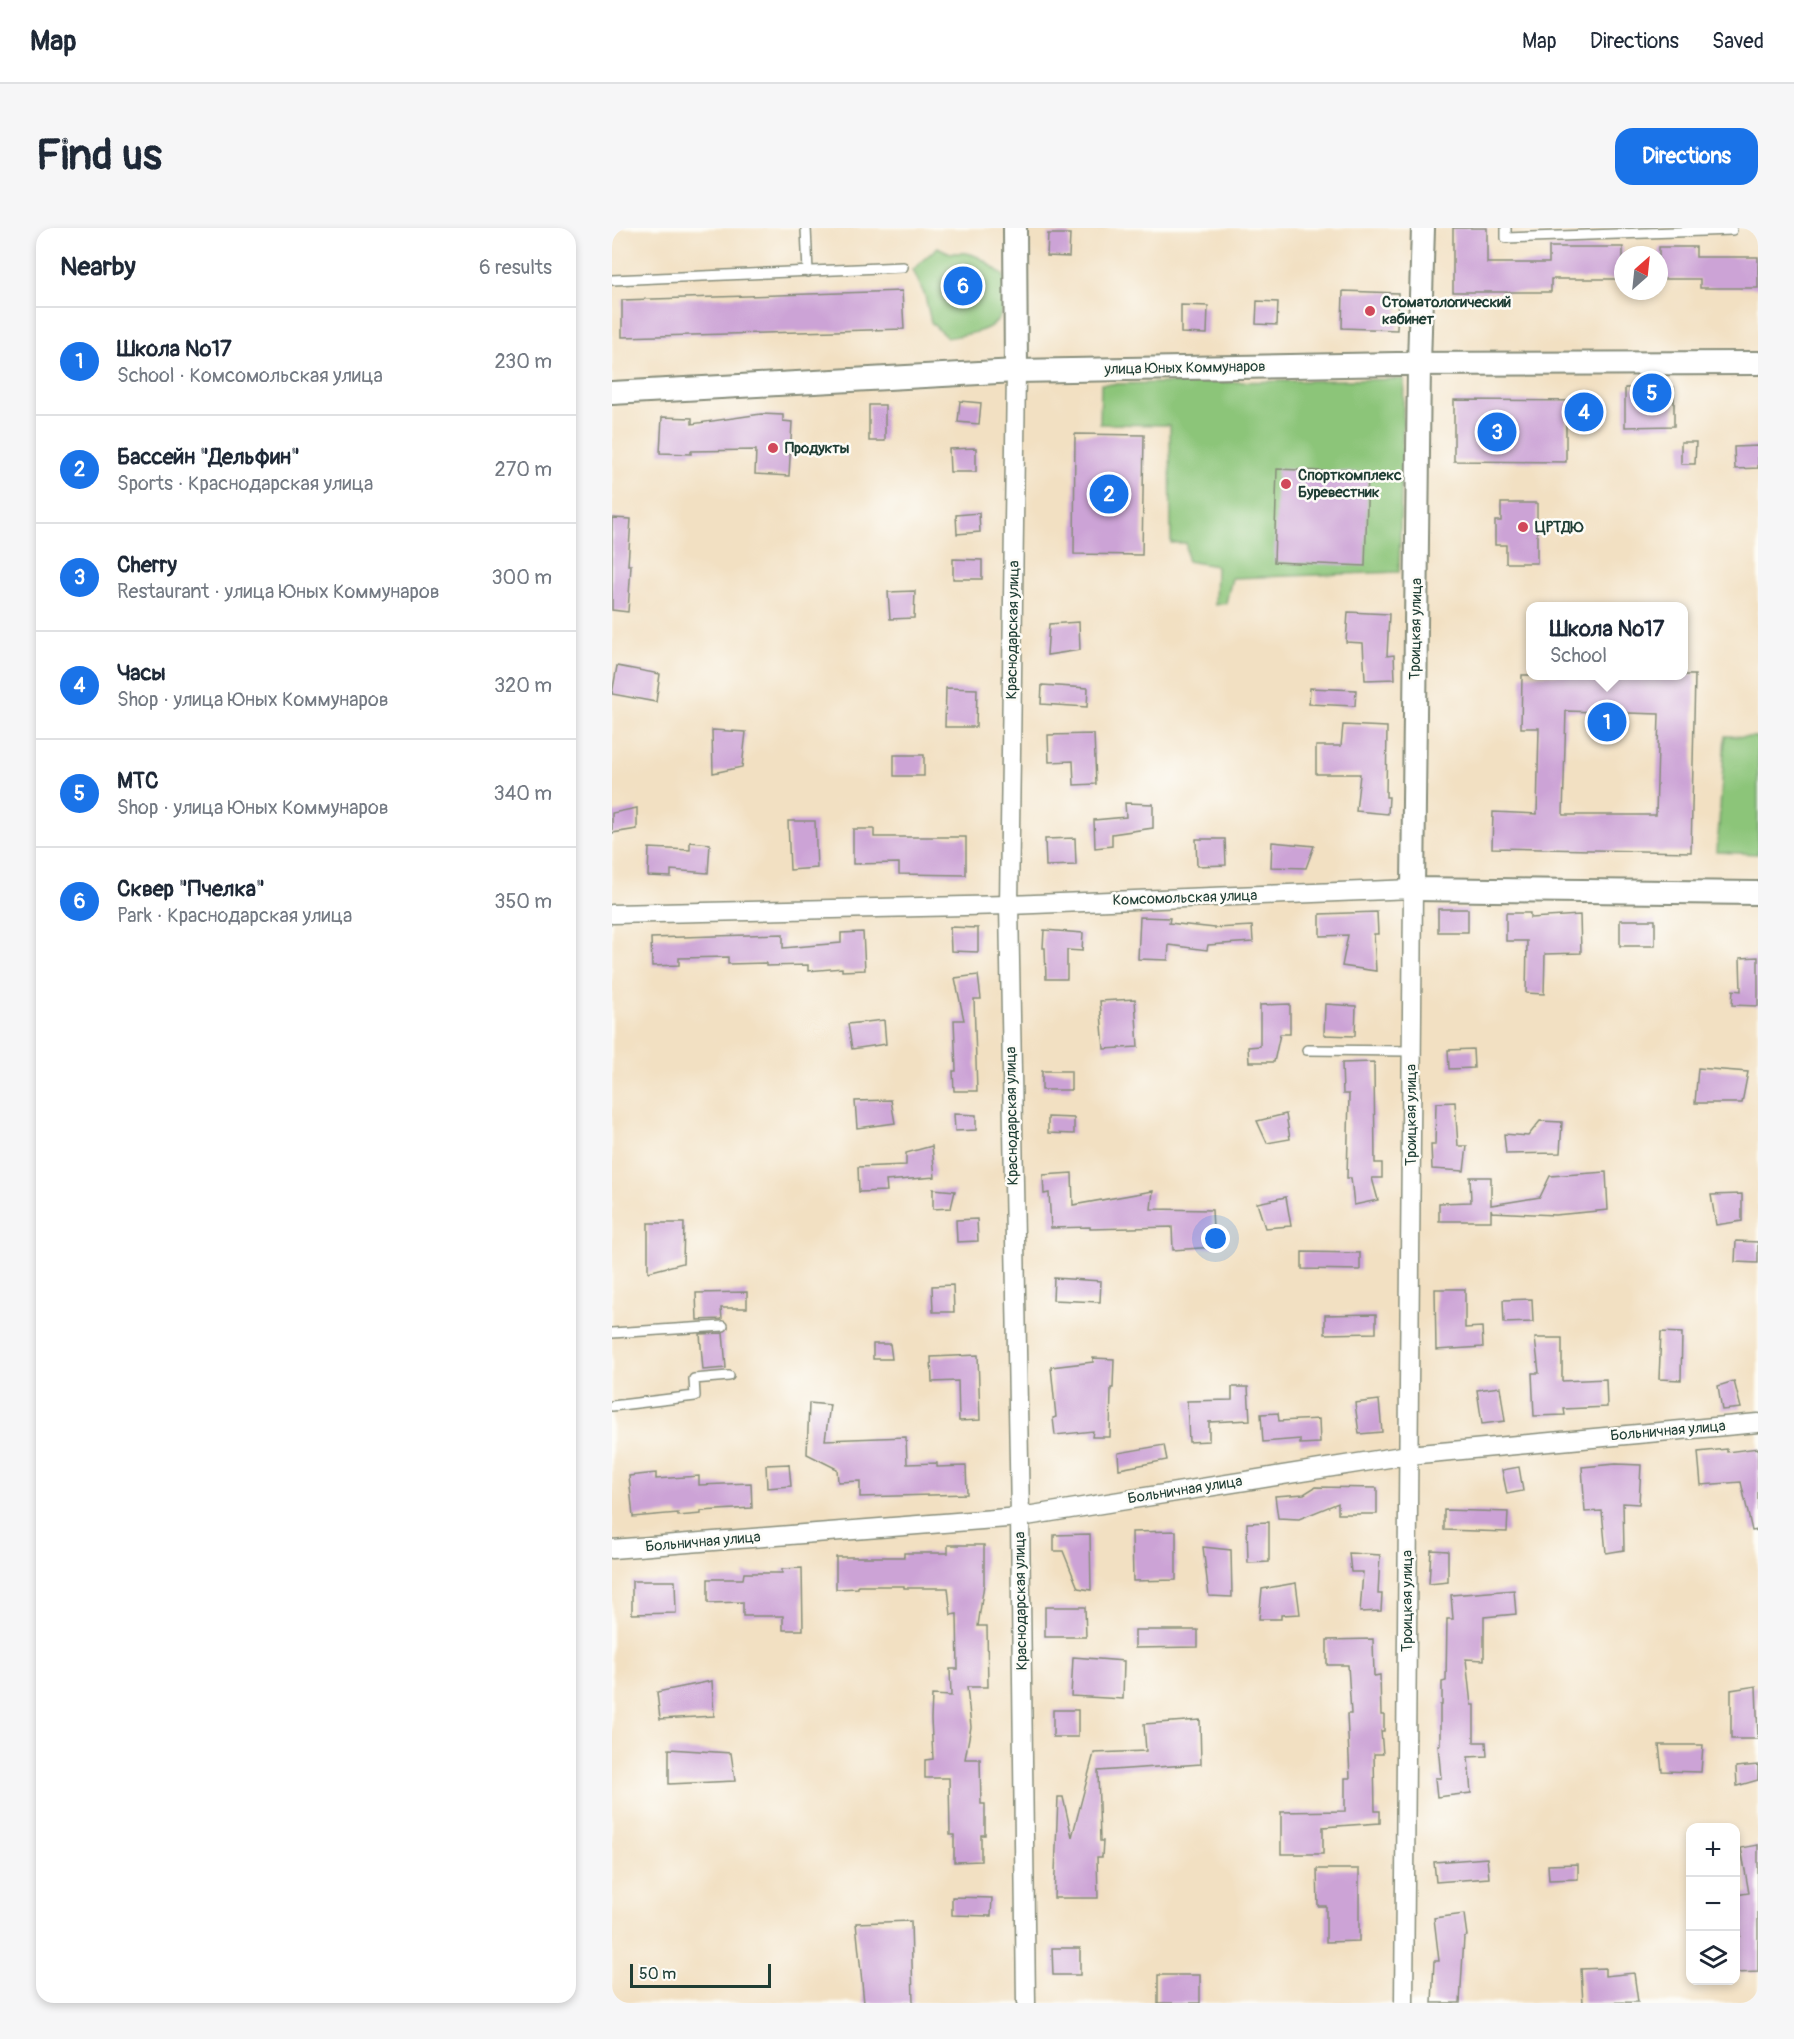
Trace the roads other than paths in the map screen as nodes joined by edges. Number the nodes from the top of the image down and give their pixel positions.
1 (806, 228) edge
2 (1015, 228) edge
3 (1423, 228) edge
4 (1506, 228) edge
5 (1732, 228) edge
6 (903, 267) dead end
7 (808, 272) junction
8 (612, 280) edge
9 (1758, 363) edge
10 (1419, 364) junction
11 (1016, 371) junction
12 (612, 393) edge
13 (1413, 889) junction
14 (1758, 892) edge
15 (1009, 905) junction
16 (612, 914) edge
17 (1307, 1050) dead end
18 (1412, 1051) junction
19 (723, 1326) dead end
20 (612, 1332) edge
21 (729, 1376) dead end
22 (612, 1406) edge
23 (1758, 1423) edge
24 (1408, 1455) junction
25 (1020, 1516) junction
26 (612, 1550) edge
27 (1026, 2003) edge
28 (1404, 2003) edge

1 - 7 lane
2 - 11 street, Краснодарская улица
3 - 10 street, Троицкая улица
4 - 5 lane
6 - 7 lane
7 - 8 lane
9 - 10 street, улица Юных Коммунаров
10 - 11 street, улица Юных Коммунаров
10 - 13 street, Троицкая улица
11 - 12 street, улица Юных Коммунаров
11 - 15 street, Краснодарская улица
13 - 14 street, Комсомольская улица
13 - 15 street, Комсомольская улица
13 - 18 street, Троицкая улица
15 - 16 street, Комсомольская улица
15 - 25 street, Краснодарская улица
17 - 18 lane
18 - 24 street, Троицкая улица
19 - 20 lane
21 - 22 lane
23 - 24 street, Больничная улица
24 - 25 street, Больничная улица
24 - 28 street, Троицкая улица
25 - 26 street, Больничная улица
25 - 27 street, Краснодарская улица

